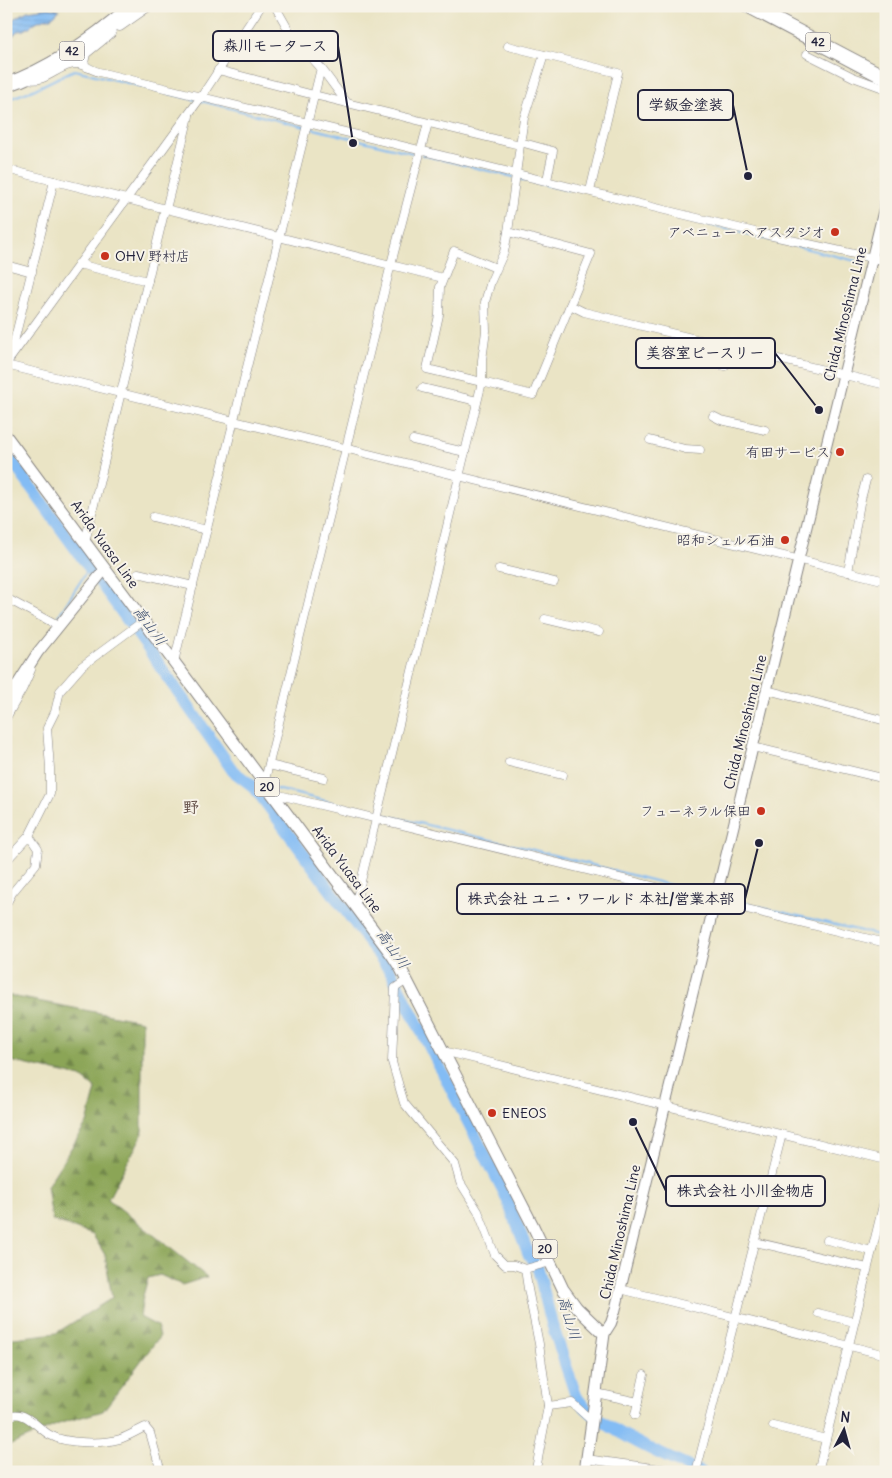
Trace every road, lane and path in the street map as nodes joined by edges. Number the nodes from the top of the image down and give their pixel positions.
1 (132, 6) edge
2 (150, 6) edge
3 (261, 6) edge
4 (275, 6) edge
5 (749, 6) edge
6 (114, 28) junction
7 (508, 46) dead end
8 (807, 54) dead end
9 (544, 55) junction
10 (87, 67) junction
11 (321, 68) junction
12 (218, 70) junction
13 (25, 78) junction
14 (886, 78) edge
15 (6, 85) edge
16 (886, 89) edge
17 (314, 95) junction
18 (201, 97) junction
19 (347, 103) junction
20 (190, 112) junction
21 (307, 122) junction
22 (428, 123) junction
23 (520, 144) junction
24 (420, 150) junction
25 (6, 169) edge
26 (516, 173) junction
27 (547, 180) junction
28 (54, 181) junction
29 (590, 191) junction
30 (126, 199) junction
31 (886, 202) edge
32 (166, 209) junction
33 (508, 232) junction
34 (279, 237) junction
35 (872, 258) junction
36 (886, 262) edge
37 (78, 264) junction
38 (392, 264) junction
39 (6, 265) edge
40 (496, 268) junction
41 (32, 272) junction
42 (443, 278) junction
43 (148, 282) junction
44 (570, 305) junction
45 (680, 355) dead end
46 (7, 363) edge
47 (725, 366) dead end
48 (844, 375) junction
49 (482, 382) junction
50 (886, 385) edge
51 (422, 388) dead end
52 (122, 394) junction
53 (477, 401) junction
54 (713, 416) dead end
55 (233, 421) junction
56 (765, 430) dead end
57 (6, 436) edge
58 (413, 440) dead end
59 (650, 440) dead end
60 (346, 449) junction
61 (700, 450) dead end
62 (465, 452) junction
63 (459, 477) junction
64 (866, 480) dead end
65 (153, 517) dead end
66 (207, 530) junction
67 (85, 542) junction
68 (799, 559) junction
69 (499, 569) dead end
70 (103, 571) junction
71 (848, 572) junction
72 (138, 573) dead end
73 (886, 581) edge
74 (554, 582) dead end
75 (193, 586) junction
76 (6, 598) edge
77 (545, 619) dead end
78 (143, 621) junction
79 (58, 626) junction
80 (599, 632) dead end
81 (38, 652) junction
82 (174, 662) junction
83 (767, 690) junction
84 (6, 702) edge
85 (6, 718) edge
86 (886, 721) edge
87 (753, 746) junction
88 (510, 762) dead end
89 (269, 765) junction
90 (563, 775) dead end
91 (324, 778) dead end
92 (886, 779) edge
93 (264, 784) junction
94 (272, 793) junction
95 (376, 818) junction
96 (28, 836) junction
97 (6, 860) edge
98 (716, 897) junction
99 (6, 904) edge
100 (355, 906) junction
101 (886, 943) edge
102 (407, 980) junction
103 (443, 1051) junction
104 (664, 1104) junction
105 (782, 1134) junction
106 (886, 1160) edge
107 (886, 1193) edge
108 (827, 1240) dead end
109 (755, 1242) junction
110 (872, 1251) junction
111 (551, 1262) junction
112 (532, 1267) junction
113 (867, 1268) junction
114 (620, 1290) junction
115 (818, 1313) dead end
116 (736, 1318) junction
117 (854, 1322) junction
118 (604, 1334) junction
119 (848, 1346) junction
120 (886, 1355) edge
121 (644, 1374) dead end
122 (596, 1393) junction
123 (638, 1402) junction
124 (548, 1406) junction
125 (635, 1415) dead end
126 (592, 1416) junction
127 (6, 1418) edge
128 (772, 1426) dead end
129 (826, 1439) junction
130 (586, 1459) junction
131 (160, 1472) edge
132 (539, 1472) edge
133 (585, 1472) edge
134 (683, 1472) edge
135 (696, 1472) edge
136 (818, 1472) edge

1 - 6 highway, 42
2 - 6 street
3 - 12 street
4 - 11 street
5 - 14 highway, 42
6 - 10 street
6 - 13 highway, 42
7 - 9 street
8 - 16 street
9 - 23 street
9 - 29 street
10 - 13 street
10 - 18 street
11 - 17 street
11 - 19 street
12 - 17 street
12 - 18 street
13 - 15 highway, 42
17 - 19 street
17 - 21 street
18 - 20 street
18 - 21 street
19 - 22 street
20 - 30 street
20 - 32 street
21 - 24 street
21 - 34 street
22 - 23 street
22 - 24 street
23 - 26 street
23 - 27 street
24 - 26 street
24 - 38 street
25 - 28 street
26 - 27 street
26 - 33 street
27 - 29 street
28 - 30 street
28 - 41 street
29 - 35 street
30 - 32 street
30 - 37 street
31 - 35 main road, Chida Minoshima Line
32 - 34 street
32 - 43 street
33 - 40 street
33 - 44 street
34 - 38 street
34 - 55 street
35 - 36 street
35 - 48 main road, Chida Minoshima Line
37 - 43 street
37 - 46 street
38 - 42 street
38 - 60 street
39 - 41 street
40 - 42 street
40 - 49 street
41 - 46 street
42 - 49 street
43 - 52 street
44 - 48 street
44 - 49 street
45 - 47 street
46 - 52 street
48 - 50 street
48 - 68 main road, Chida Minoshima Line
49 - 53 street
51 - 53 street
52 - 55 street
52 - 67 street
53 - 62 street
54 - 56 street
55 - 60 street
55 - 66 street
57 - 67 main road, Arida Yuasa Line / 20
58 - 62 street
59 - 61 street
60 - 63 street
60 - 89 street
62 - 63 street
63 - 68 street
63 - 95 street
64 - 71 street
65 - 66 street
66 - 75 street
67 - 70 main road, Arida Yuasa Line / 20
68 - 71 street
68 - 83 main road, Chida Minoshima Line
69 - 74 street
70 - 78 main road, Arida Yuasa Line / 20
70 - 79 main road
71 - 73 street
72 - 75 street
75 - 82 street
76 - 79 street
77 - 80 street
78 - 82 main road, Arida Yuasa Line / 20
78 - 96 street
79 - 81 main road
81 - 84 main road
81 - 85 street
82 - 93 main road, Arida Yuasa Line / 20
83 - 86 street
83 - 87 main road, Chida Minoshima Line
87 - 92 street
87 - 98 main road, Chida Minoshima Line
88 - 90 street
89 - 91 street
89 - 93 street
93 - 94 main road, Arida Yuasa Line / 20
94 - 95 street
94 - 100 main road, Arida Yuasa Line / 20
95 - 98 street
95 - 100 street
96 - 97 street
96 - 99 street
98 - 101 street
98 - 104 main road, Chida Minoshima Line
100 - 102 main road, Arida Yuasa Line / 20
102 - 103 main road, Arida Yuasa Line / 20
102 - 112 street
103 - 104 street
103 - 111 main road, Arida Yuasa Line / 20
104 - 105 street
104 - 114 main road, Chida Minoshima Line
105 - 106 street
105 - 109 street
107 - 110 street
108 - 110 street
109 - 113 street
109 - 116 street
110 - 113 street
111 - 112 street
111 - 118 main road, Arida Yuasa Line / 20
112 - 124 street
113 - 117 street
114 - 116 street
114 - 118 main road, Chida Minoshima Line
115 - 117 street
116 - 119 street
116 - 135 street
117 - 119 street
118 - 122 main road
119 - 120 street
119 - 129 street
121 - 123 street
122 - 123 street
122 - 126 main road
123 - 125 street
124 - 126 street
124 - 132 street
126 - 130 main road
127 - 131 street
128 - 129 street
129 - 136 street
130 - 133 main road
130 - 134 street

